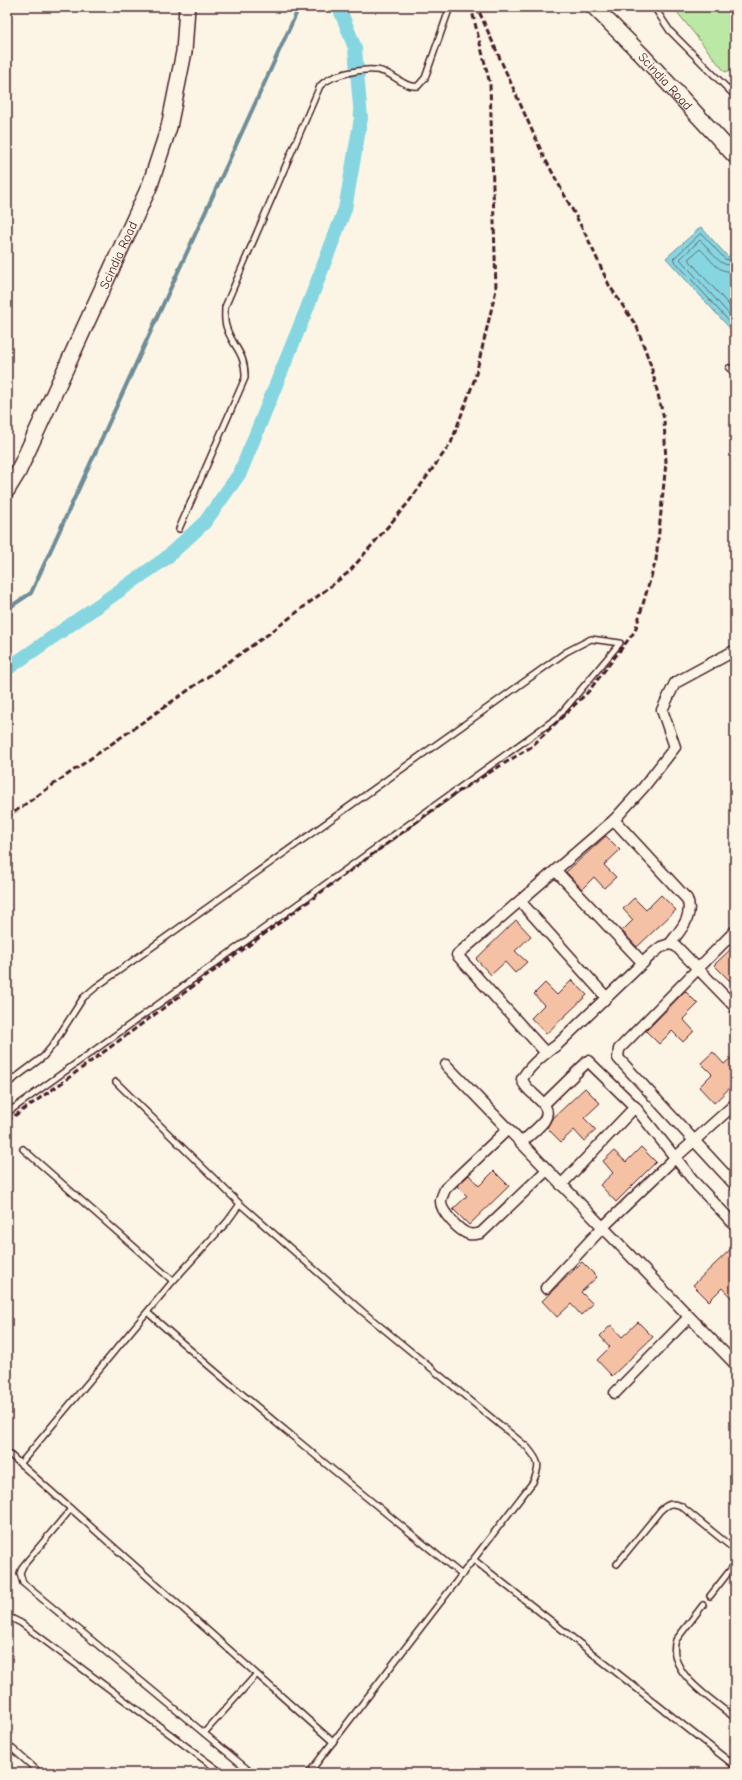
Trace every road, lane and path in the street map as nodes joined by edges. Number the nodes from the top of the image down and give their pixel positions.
1 (178, 7) edge
2 (187, 7) edge
3 (450, 7) edge
4 (594, 7) edge
5 (606, 7) edge
6 (654, 7) edge
7 (735, 96) edge
8 (735, 142) edge
9 (735, 156) edge
10 (729, 368) dead end
11 (735, 373) edge
12 (7, 472) edge
13 (7, 490) edge
14 (179, 529) dead end
15 (735, 650) edge
16 (614, 820) junction
17 (556, 871) junction
18 (520, 901) junction
19 (735, 931) edge
20 (670, 944) junction
21 (642, 963) junction
22 (699, 969) junction
23 (606, 997) junction
24 (735, 1007) edge
25 (546, 1053) junction
26 (446, 1065) dead end
27 (7, 1073) edge
28 (14, 1079) junction
29 (116, 1082) dead end
30 (7, 1084) edge
31 (544, 1104) junction
32 (735, 1104) edge
33 (635, 1107) junction
34 (7, 1113) edge
35 (508, 1129) junction
36 (694, 1142) junction
37 (521, 1143) junction
38 (23, 1149) dead end
39 (676, 1157) junction
40 (547, 1170) junction
41 (561, 1185) junction
42 (735, 1185) edge
43 (240, 1204) junction
44 (735, 1226) edge
45 (603, 1227) junction
46 (173, 1281) junction
47 (546, 1288) dead end
48 (148, 1313) junction
49 (690, 1317) junction
50 (735, 1364) edge
51 (615, 1393) dead end
52 (7, 1452) edge
53 (20, 1464) junction
54 (71, 1509) junction
55 (735, 1550) edge
56 (474, 1560) junction
57 (617, 1564) dead end
58 (735, 1564) edge
59 (462, 1575) junction
60 (710, 1596) dead end
61 (702, 1605) dead end
62 (7, 1616) edge
63 (256, 1676) junction
64 (735, 1718) edge
65 (204, 1733) junction
66 (333, 1742) junction
67 (7, 1744) edge
68 (735, 1766) edge
69 (40, 1773) edge
70 (222, 1773) edge
71 (252, 1773) edge
72 (309, 1773) edge

1 - 12 main road
2 - 13 main road, Scindia Road
3 - 14 lane
4 - 9 main road, Scindia Road
5 - 8 main road, Scindia Road
6 - 7 lane
10 - 11 lane
15 - 16 street
16 - 17 street
16 - 20 street
17 - 18 street
17 - 21 street
18 - 23 street
18 - 25 street
19 - 22 street
20 - 21 street
20 - 22 street
21 - 23 street
22 - 24 street
22 - 36 street
23 - 25 street
25 - 31 street
26 - 35 street
27 - 28 lane
28 - 30 lane
28 - 34 lane
29 - 43 lane
31 - 33 street
31 - 37 street
32 - 36 street
33 - 39 street
33 - 41 street
35 - 37 street
35 - 40 street
36 - 39 street
36 - 42 street
37 - 40 street
38 - 46 lane
39 - 44 street
39 - 45 street
40 - 41 street
41 - 45 street
43 - 46 lane
43 - 56 lane
45 - 47 street
45 - 49 street
46 - 48 lane
48 - 53 lane
48 - 59 lane
49 - 50 street
49 - 51 street
52 - 53 lane
53 - 54 lane
54 - 63 lane
54 - 65 lane
55 - 57 lane
56 - 59 lane
56 - 68 lane
58 - 60 lane
59 - 66 lane
61 - 64 lane
62 - 70 lane
63 - 65 lane
63 - 66 lane
65 - 71 lane
66 - 72 lane
67 - 69 lane

